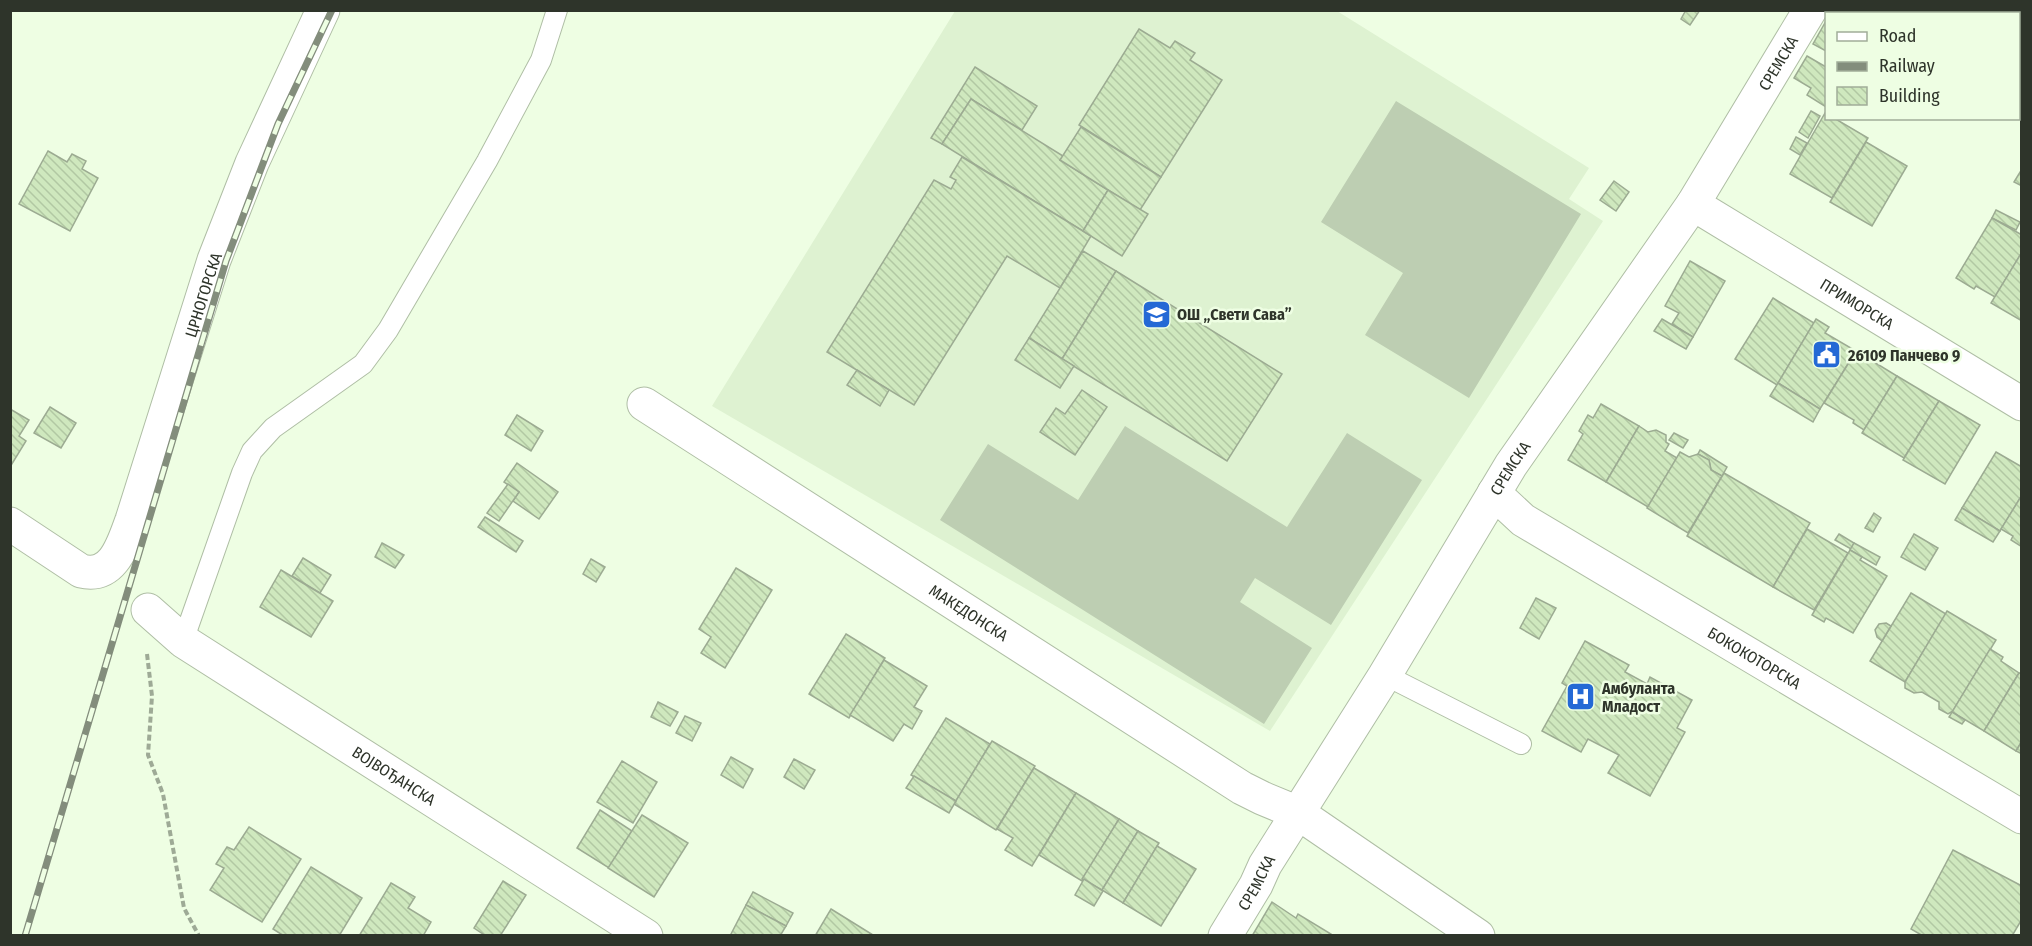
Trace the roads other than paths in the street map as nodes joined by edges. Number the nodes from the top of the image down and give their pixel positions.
1 (323, 10) edge
2 (557, 10) edge
3 (1810, 10) edge
4 (1693, 204) junction
5 (644, 404) dead end
6 (2022, 404) edge
7 (1494, 493) junction
8 (10, 524) edge
9 (148, 610) road end
10 (183, 640) junction
11 (1386, 675) junction
12 (1521, 744) dead end
13 (1298, 813) junction
14 (2022, 817) edge
15 (646, 936) edge
16 (1225, 936) edge
17 (1478, 936) edge

1 - 8 street, ЦРНОГОРСКА
2 - 10 lane
3 - 4 street, СРЕМСКА
4 - 6 street, ПРИМОРСКА
4 - 7 street, СРЕМСКА
5 - 13 street, МАКЕДОНСКА
7 - 11 street, СРЕМСКА
7 - 14 street, БОКОКОТОРСКА
9 - 10 street, ВОЈВОЂАНСКА
10 - 15 street, ВОЈВОЂАНСКА
11 - 12 lane
11 - 13 street, СРЕМСКА
13 - 16 street, СРЕМСКА
13 - 17 street, МАКЕДОНСКА

